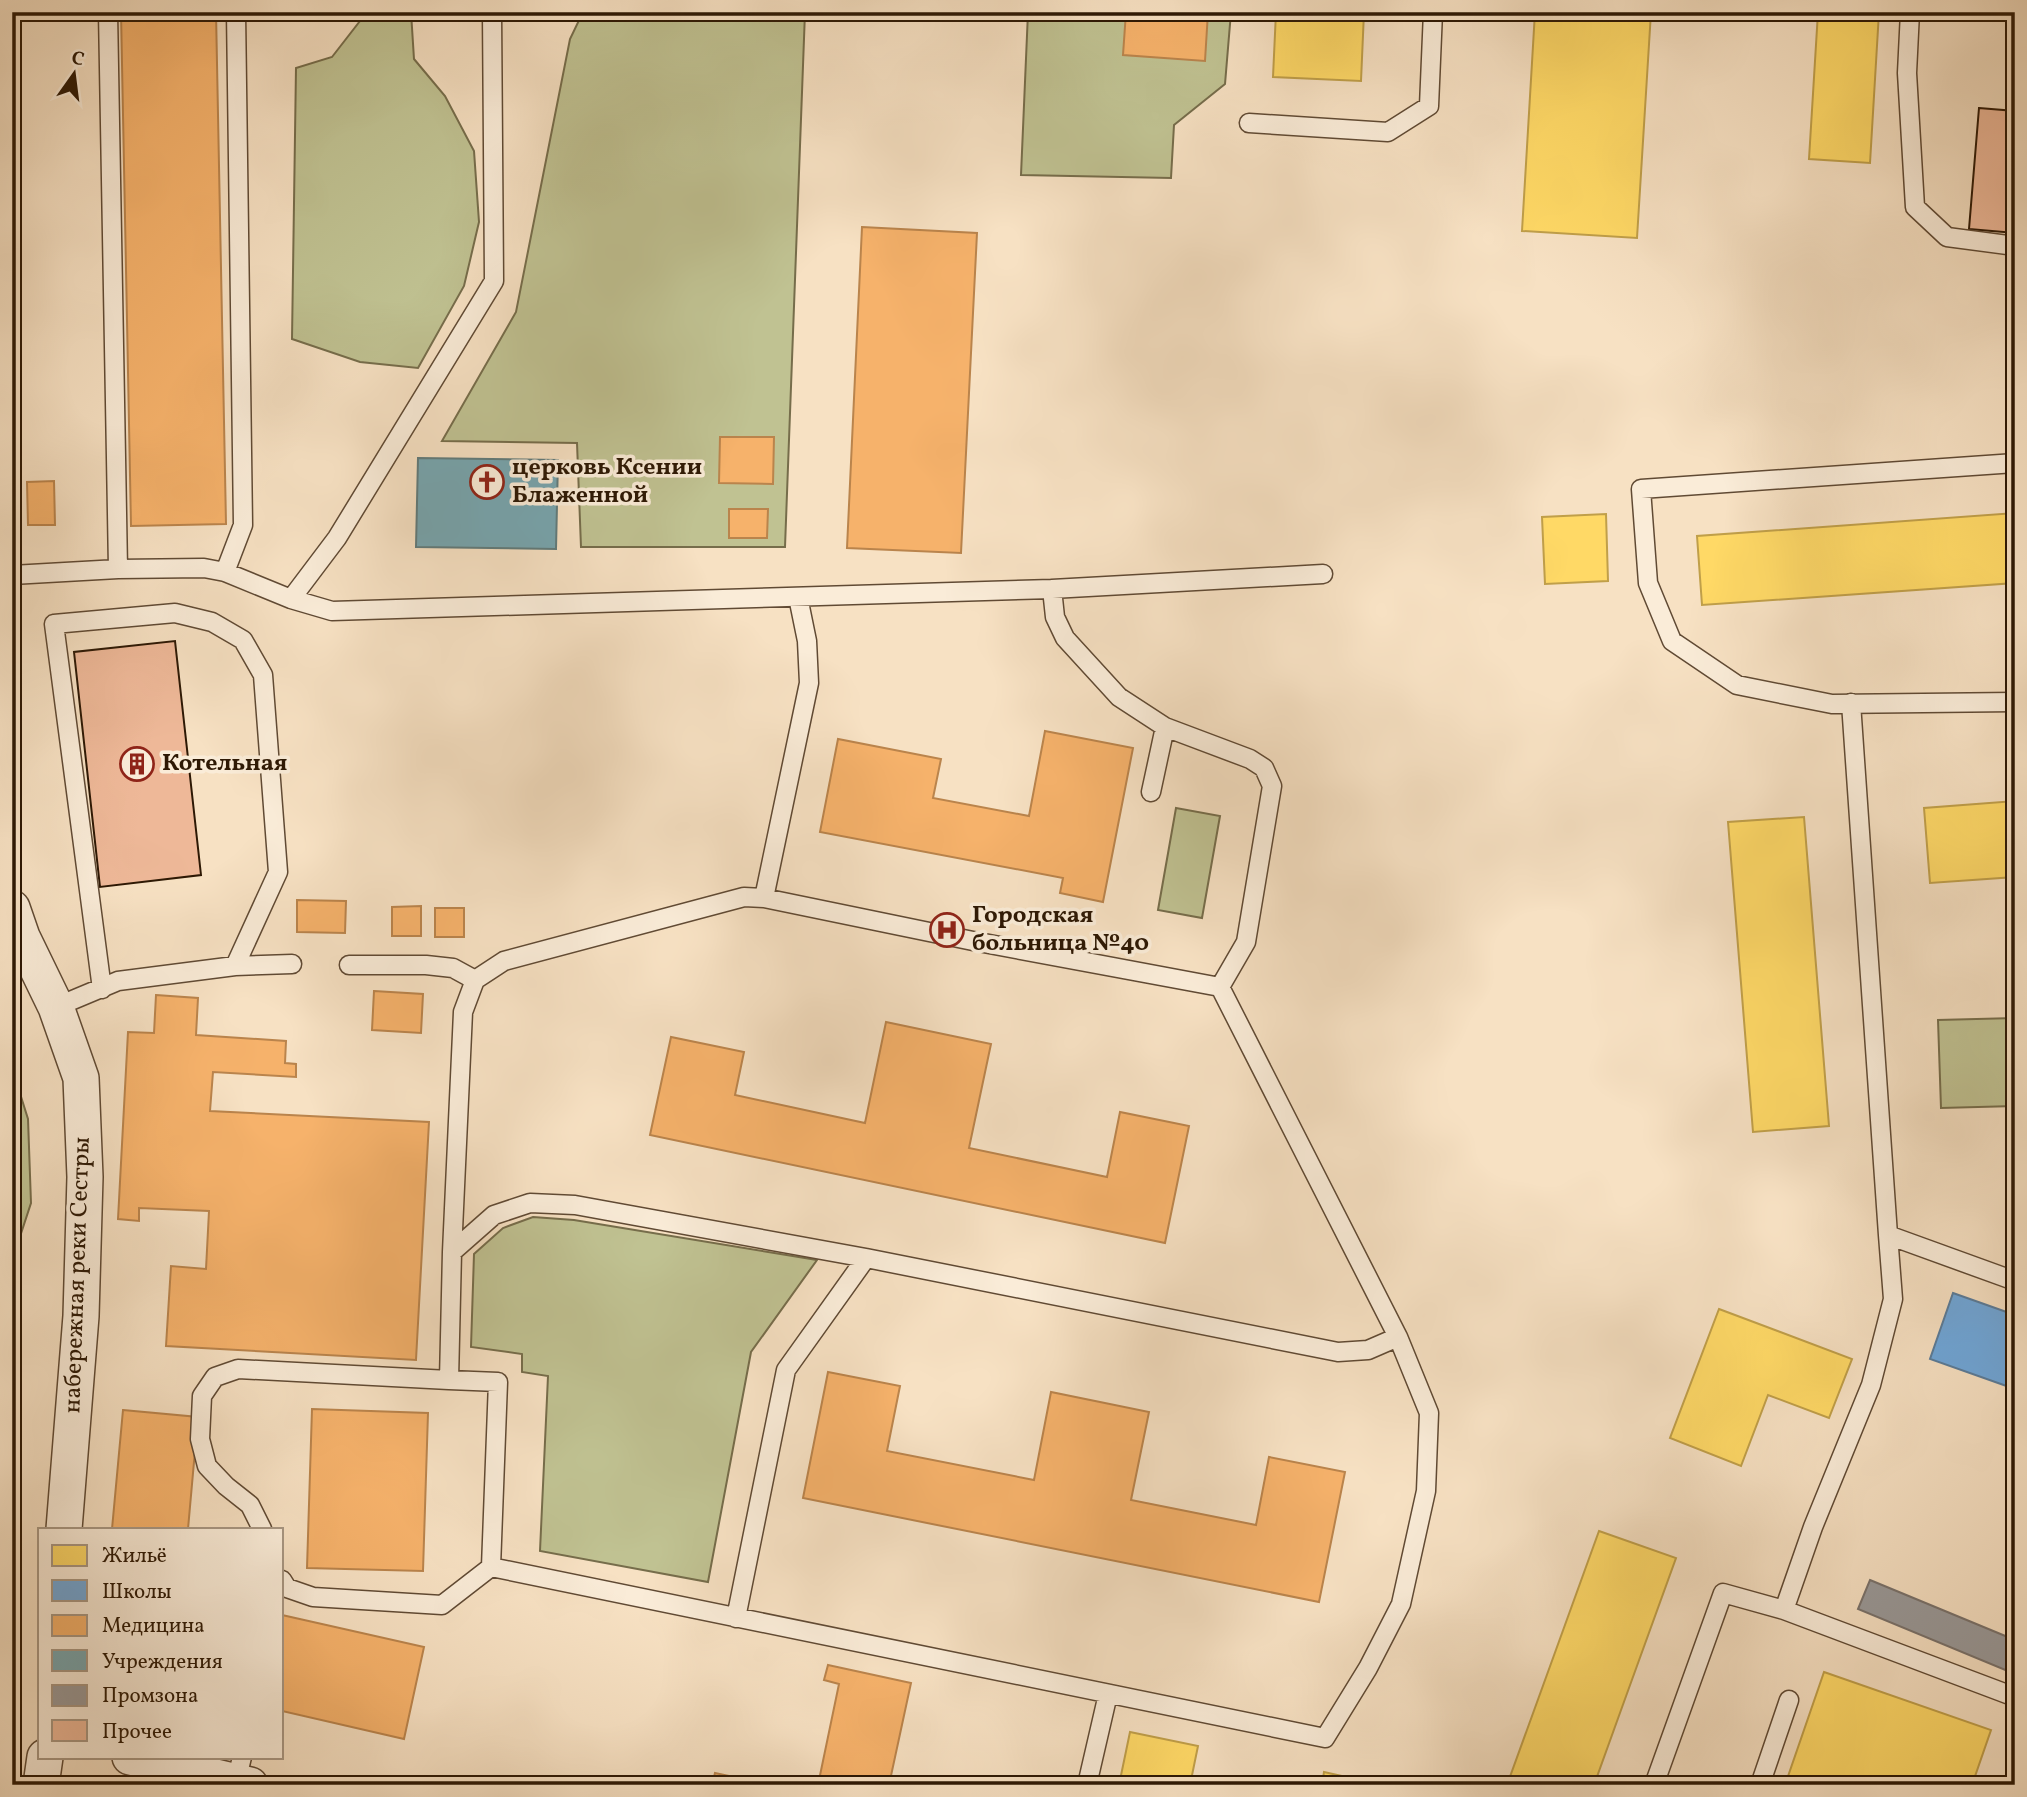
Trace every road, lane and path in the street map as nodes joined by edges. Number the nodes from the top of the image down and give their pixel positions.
1 (108, 12) edge
2 (236, 12) edge
3 (492, 12) edge
4 (1433, 12) edge
5 (1910, 12) edge
6 (1249, 122) dead end
7 (2015, 246) edge
8 (2015, 463) edge
9 (118, 569) junction
10 (225, 572) junction
11 (1324, 574) dead end
12 (12, 575) edge
13 (1052, 589) junction
14 (798, 597) junction
15 (291, 599) junction
16 (2015, 702) edge
17 (1852, 703) junction
18 (1165, 727) junction
19 (1151, 792) dead end
20 (764, 898) junction
21 (12, 908) edge
22 (292, 964) dead end
23 (235, 965) junction
24 (349, 965) dead end
25 (475, 980) junction
26 (1220, 987) junction
27 (102, 989) junction
28 (56, 1007) junction
29 (1888, 1235) junction
30 (452, 1252) junction
31 (866, 1258) junction
32 (2015, 1281) edge
33 (1398, 1337) junction
34 (449, 1380) junction
35 (64, 1528) edge
36 (262, 1528) edge
37 (491, 1567) junction
38 (284, 1583) edge
39 (1784, 1610) junction
40 (736, 1618) junction
41 (1108, 1694) junction
42 (2015, 1697) edge
43 (1789, 1700) dead end
44 (45, 1758) edge
45 (137, 1758) edge
46 (243, 1774) edge
47 (41, 1785) edge
48 (1087, 1785) edge
49 (1654, 1785) edge
50 (1760, 1785) edge

1 - 9 lane
2 - 10 lane
3 - 15 lane
4 - 6 lane
5 - 7 lane
8 - 17 lane
9 - 10 lane
9 - 12 lane
10 - 15 lane
11 - 13 lane
13 - 14 lane
13 - 18 lane
14 - 15 lane
14 - 20 lane
16 - 17 lane
17 - 29 lane
18 - 19 lane
18 - 26 lane
20 - 25 lane
20 - 26 lane
21 - 28 street, набережная реки Сестры
22 - 23 lane
23 - 27 lane
23 - 27 lane
24 - 25 lane
25 - 30 lane
26 - 33 lane
27 - 28 lane
28 - 35 street, набережная реки Сестры
29 - 32 lane
29 - 39 lane
30 - 31 lane
30 - 34 lane
31 - 33 lane
31 - 40 lane
33 - 41 lane
34 - 36 lane
34 - 37 lane
37 - 38 lane
37 - 40 lane
39 - 42 lane
39 - 49 lane
40 - 41 lane
41 - 48 lane
43 - 50 lane
44 - 47 street
45 - 46 street

